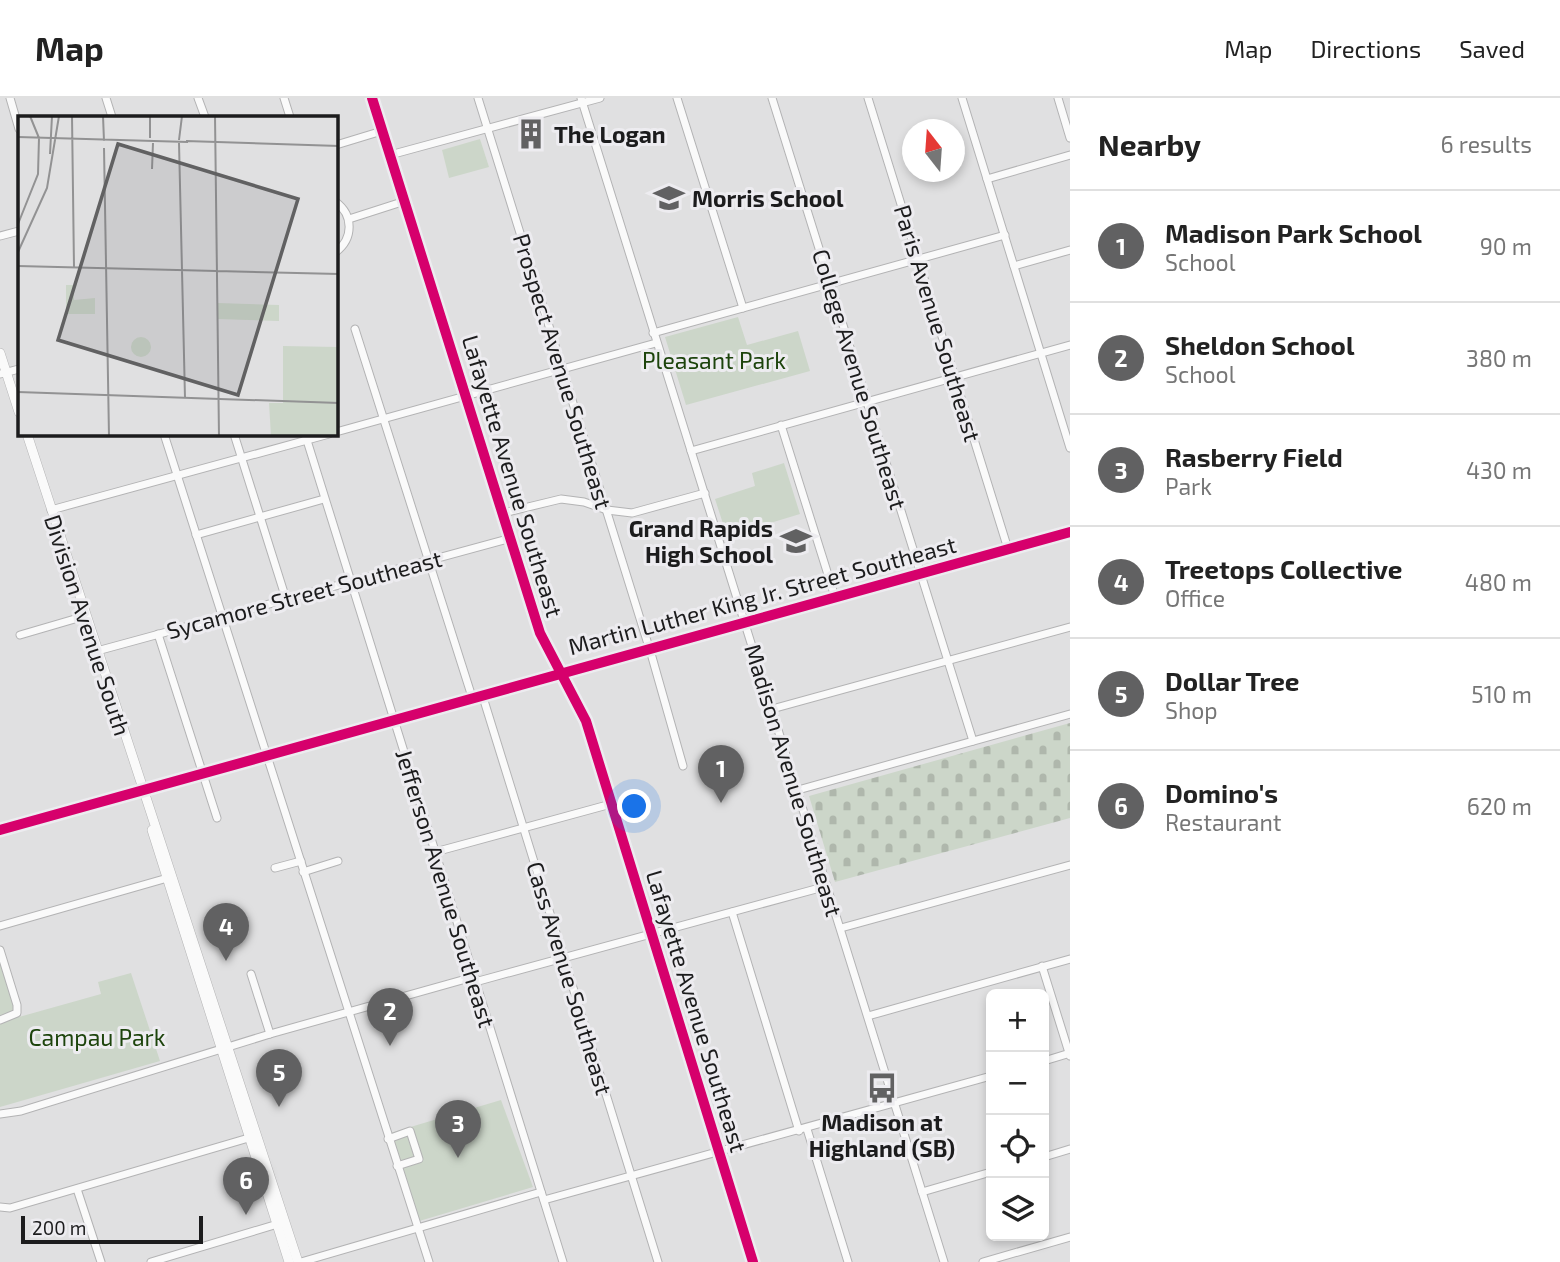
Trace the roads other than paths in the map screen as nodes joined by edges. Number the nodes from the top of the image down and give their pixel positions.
1 (10, 98) edge
2 (106, 98) edge
3 (198, 98) edge
4 (284, 98) edge
5 (372, 98) edge
6 (478, 98) edge
7 (600, 98) edge
8 (677, 98) edge
9 (772, 98) edge
10 (868, 98) edge
11 (962, 98) edge
12 (1058, 98) edge
13 (581, 100) edge
14 (112, 116) edge
15 (205, 116) edge
16 (290, 116) edge
17 (18, 126) edge
18 (487, 129) junction
19 (382, 131) junction
20 (1070, 138) edge
21 (338, 144) edge
22 (390, 155) junction
23 (1070, 155) edge
24 (987, 178) junction
25 (405, 201) junction
26 (338, 205) edge
27 (349, 219) junction
28 (18, 231) edge
29 (1005, 235) junction
30 (0, 236) edge
31 (338, 249) edge
32 (1070, 250) edge
33 (918, 259) junction
34 (1014, 266) junction
35 (830, 284) junction
36 (743, 307) junction
37 (355, 329) dead end
38 (653, 332) junction
39 (656, 343) junction
40 (1070, 345) edge
41 (0, 353) edge
42 (1042, 353) junction
43 (563, 369) junction
44 (3, 373) edge
45 (954, 377) junction
46 (467, 396) junction
47 (867, 402) junction
48 (18, 410) edge
49 (383, 419) junction
50 (781, 425) junction
51 (338, 431) edge
52 (28, 436) edge
53 (165, 436) edge
54 (235, 436) edge
55 (306, 437) edge
56 (1069, 442) edge
57 (691, 451) junction
58 (241, 458) junction
59 (177, 475) junction
60 (705, 493) junction
61 (324, 499) junction
62 (51, 510) junction
63 (607, 510) junction
64 (503, 513) junction
65 (260, 517) junction
66 (1070, 532) edge
67 (196, 535) junction
68 (510, 538) junction
69 (1008, 549) junction
70 (429, 559) junction
71 (920, 573) junction
72 (350, 581) junction
73 (835, 597) junction
74 (286, 599) junction
75 (85, 616) junction
76 (223, 617) junction
77 (745, 623) junction
78 (1070, 627) edge
79 (158, 634) junction
80 (20, 635) dead end
81 (649, 648) junction
82 (97, 651) junction
83 (947, 660) junction
84 (561, 673) junction
85 (477, 696) junction
86 (772, 709) junction
87 (1070, 714) edge
88 (394, 720) junction
89 (973, 741) junction
90 (266, 755) junction
91 (683, 766) dead end
92 (202, 772) junction
93 (141, 789) junction
94 (798, 790) junction
95 (611, 803) junction
96 (217, 818) dead end
97 (523, 827) junction
98 (0, 830) edge
99 (435, 852) junction
100 (338, 861) dead end
101 (301, 862) junction
102 (1070, 865) edge
103 (275, 868) dead end
104 (303, 872) junction
105 (169, 877) junction
106 (827, 886) junction
107 (732, 912) junction
108 (0, 926) edge
109 (841, 928) junction
110 (651, 933) junction
111 (0, 950) edge
112 (564, 958) junction
113 (1070, 958) edge
114 (1042, 967) junction
115 (251, 974) dead end
116 (474, 980) junction
117 (349, 1013) junction
118 (868, 1016) junction
119 (0, 1020) edge
120 (270, 1034) junction
121 (224, 1049) junction
122 (1070, 1054) edge
123 (1049, 1060) edge
124 (986, 1077) edge
125 (895, 1104) junction
126 (0, 1114) edge
127 (803, 1130) junction
128 (253, 1137) junction
129 (388, 1139) junction
130 (1070, 1149) edge
131 (719, 1153) junction
132 (1049, 1155) edge
133 (397, 1166) junction
134 (986, 1173) edge
135 (632, 1176) junction
136 (77, 1189) junction
137 (922, 1192) junction
138 (543, 1196) junction
139 (0, 1207) edge
140 (281, 1223) junction
141 (418, 1228) junction
142 (1070, 1237) edge
143 (101, 1262) edge
144 (151, 1262) edge
145 (289, 1262) edge
146 (300, 1262) edge
147 (429, 1262) edge
148 (563, 1262) edge
149 (658, 1262) edge
150 (753, 1262) edge
151 (848, 1262) edge
152 (944, 1262) edge
153 (983, 1262) edge

1 - 17 street
2 - 14 street
3 - 15 street
4 - 16 street
5 - 19 street, Lafayette Avenue Southeast
6 - 18 street, Prospect Avenue Southeast
7 - 13 street
8 - 36 street
9 - 35 street, College Avenue Southeast
10 - 33 street, Paris Avenue Southeast
11 - 24 street
12 - 20 street
13 - 18 street
13 - 38 street, Madison Avenue Southeast
18 - 22 street
18 - 43 street, Prospect Avenue Southeast
19 - 21 street
19 - 22 street, Lafayette Avenue Southeast
22 - 25 street, Lafayette Avenue Southeast
23 - 24 street
24 - 29 street
25 - 27 street
25 - 46 street, Lafayette Avenue Southeast
26 - 27 street
27 - 31 street
28 - 30 street
29 - 33 street
29 - 34 street
32 - 34 street
33 - 35 street
33 - 45 street, Paris Avenue Southeast
34 - 42 street
35 - 36 street
35 - 47 street, College Avenue Southeast
36 - 38 street
37 - 49 street, Cass Avenue Southeast
38 - 39 street, Madison Avenue Southeast
39 - 43 street
39 - 57 street, Madison Avenue Southeast
40 - 42 street
41 - 44 main road
42 - 45 street
42 - 56 street
43 - 46 street
43 - 63 street, Prospect Avenue Southeast
44 - 48 main road
45 - 47 street
45 - 69 street, Paris Avenue Southeast
46 - 49 street
46 - 64 street, Lafayette Avenue Southeast
47 - 50 street
47 - 71 street, College Avenue Southeast
49 - 51 street
49 - 70 street, Cass Avenue Southeast
50 - 57 street
50 - 73 street
52 - 62 main road, Division Avenue South
53 - 59 street
54 - 58 street
55 - 58 street
55 - 61 street, Jefferson Avenue Southeast
57 - 60 street, Madison Avenue Southeast
58 - 59 street
58 - 65 street
59 - 62 street
59 - 67 street
60 - 63 street
60 - 77 street, Madison Avenue Southeast
61 - 65 street
61 - 72 street, Jefferson Avenue Southeast
62 - 75 main road, Division Avenue South
63 - 64 street
63 - 81 street, Prospect Avenue Southeast
64 - 68 street, Lafayette Avenue Southeast
65 - 67 street
65 - 74 street
66 - 69 main road, Martin Luther King Jr. Street Southeast
67 - 76 street
68 - 70 street, Sycamore Street Southeast
68 - 84 street, Lafayette Avenue Southeast
69 - 71 main road, Martin Luther King Jr. Street Southeast
70 - 72 street, Sycamore Street Southeast
70 - 85 street, Cass Avenue Southeast
71 - 73 main road, Martin Luther King Jr. Street Southeast
71 - 83 street, College Avenue Southeast
72 - 74 street, Sycamore Street Southeast
72 - 88 street, Jefferson Avenue Southeast
73 - 77 main road, Martin Luther King Jr. Street Southeast
74 - 76 street, Sycamore Street Southeast
75 - 80 street
75 - 82 main road, Division Avenue South
76 - 79 street, Sycamore Street Southeast
76 - 90 street
77 - 81 main road, Martin Luther King Jr. Street Southeast
77 - 86 street, Madison Avenue Southeast
78 - 83 street
79 - 82 street, Sycamore Street Southeast
79 - 92 street
81 - 84 main road, Martin Luther King Jr. Street Southeast
81 - 91 street, Prospect Avenue Southeast
82 - 93 main road, Division Avenue South
83 - 86 street
83 - 89 street, College Avenue Southeast
84 - 85 main road, Martin Luther King Jr. Street Southeast
84 - 95 street, Lafayette Avenue Southeast
85 - 88 main road, Martin Luther King Jr. Street Southeast
85 - 97 street, Cass Avenue Southeast
86 - 94 street, Madison Avenue Southeast
87 - 89 street
88 - 90 main road, Martin Luther King Jr. Street Southeast
88 - 99 street, Jefferson Avenue Southeast
89 - 94 street
90 - 92 main road, Martin Luther King Jr. Street Southeast
90 - 101 street
92 - 93 main road, Martin Luther King Jr. Street Southeast
92 - 96 street
93 - 98 main road, Martin Luther King Jr. Street Southeast
93 - 105 main road, Division Avenue South
94 - 106 street, Madison Avenue Southeast
95 - 97 street
95 - 110 street, Lafayette Avenue Southeast
97 - 99 street
97 - 112 street, Cass Avenue Southeast
99 - 116 street, Jefferson Avenue Southeast
100 - 104 street
101 - 103 street
101 - 104 street
102 - 109 street
104 - 117 street
105 - 108 street
105 - 121 main road, Division Avenue South
106 - 107 street
106 - 109 street, Madison Avenue Southeast
107 - 110 street
107 - 127 street
109 - 118 street, Madison Avenue Southeast
110 - 112 street
110 - 131 street, Lafayette Avenue Southeast
111 - 119 street
112 - 116 street
112 - 135 street, Cass Avenue Southeast
113 - 114 street
114 - 118 street
114 - 122 street
115 - 120 street
116 - 117 street
116 - 138 street, Jefferson Avenue Southeast
117 - 120 street
117 - 129 street
118 - 125 street, Madison Avenue Southeast
120 - 121 street
121 - 126 street
121 - 128 main road, Division Avenue South
122 - 123 street
124 - 125 street
125 - 127 street
125 - 137 street, Madison Avenue Southeast
127 - 131 street
127 - 151 street
128 - 136 street
128 - 140 main road, Division Avenue South
129 - 133 street
129 - 133 street
130 - 132 street
131 - 135 street
131 - 150 street, Lafayette Avenue Southeast
133 - 141 street
134 - 137 street
135 - 138 street
135 - 149 street, Cass Avenue Southeast
136 - 139 street
136 - 143 street
137 - 152 street, Madison Avenue Southeast
138 - 141 street
138 - 148 street, Jefferson Avenue Southeast
140 - 144 street
140 - 145 main road, Division Avenue South
140 - 146 main road, Division Avenue South
141 - 146 street
141 - 147 street
142 - 153 street

